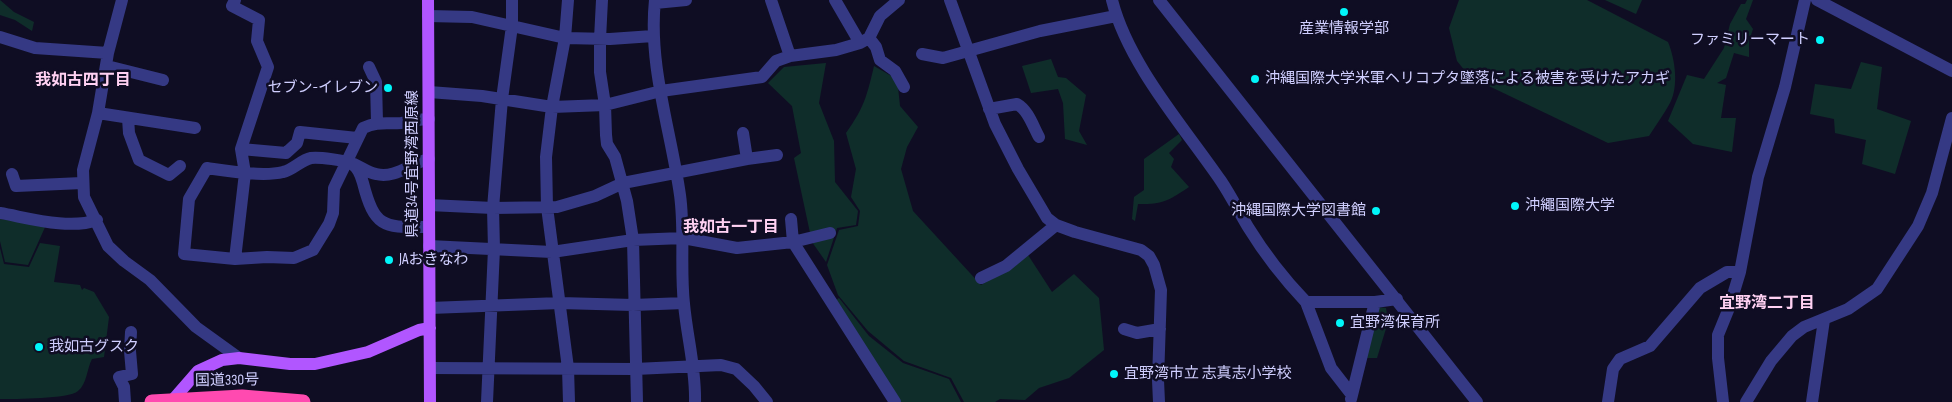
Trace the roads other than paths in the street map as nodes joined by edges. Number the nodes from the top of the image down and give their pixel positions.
1 (122, 0) edge
2 (235, 0) edge
3 (428, 0) edge
4 (512, 0) edge
5 (568, 0) edge
6 (602, 0) edge
7 (686, 0) edge
8 (771, 0) edge
9 (835, 0) edge
10 (899, 0) edge
11 (950, 0) edge
12 (1112, 0) edge
13 (1159, 0) edge
14 (1805, 0) edge
15 (1817, 0) edge
16 (655, 2) edge
17 (428, 16) junction
18 (1116, 16) junction
19 (512, 26) junction
20 (653, 36) junction
21 (0, 37) edge
22 (565, 38) junction
23 (600, 39) junction
24 (864, 40) junction
25 (968, 50) junction
26 (922, 54) dead end
27 (790, 56) junction
28 (107, 60) junction
29 (369, 67) dead end
30 (1952, 71) edge
31 (163, 80) dead end
32 (904, 87) dead end
33 (661, 91) junction
34 (429, 92) junction
35 (502, 99) junction
36 (605, 105) junction
37 (552, 107) junction
38 (989, 110) junction
39 (98, 113) junction
40 (128, 118) junction
41 (1952, 118) edge
42 (429, 119) junction
43 (377, 122) junction
44 (195, 128) dead end
45 (743, 133) dead end
46 (1039, 137) dead end
47 (357, 138) junction
48 (241, 149) junction
49 (777, 155) dead end
50 (429, 159) junction
51 (747, 159) junction
52 (349, 162) junction
53 (180, 166) dead end
54 (245, 173) junction
55 (12, 174) dead end
56 (676, 174) junction
57 (82, 183) junction
58 (622, 183) junction
59 (429, 205) junction
60 (547, 207) junction
61 (494, 208) junction
62 (0, 213) edge
63 (791, 219) dead end
64 (97, 220) junction
65 (1056, 225) junction
66 (429, 227) junction
67 (830, 233) dead end
68 (683, 238) junction
69 (632, 240) junction
70 (793, 242) junction
71 (429, 246) junction
72 (494, 249) junction
73 (552, 252) junction
74 (235, 259) junction
75 (1740, 272) junction
76 (981, 278) dead end
77 (1397, 299) junction
78 (1306, 302) junction
79 (1375, 302) junction
80 (560, 303) junction
81 (684, 303) junction
82 (634, 305) junction
83 (492, 306) junction
84 (430, 308) junction
85 (1824, 320) junction
86 (430, 328) junction
87 (1124, 329) dead end
88 (1160, 329) junction
89 (131, 332) dead end
90 (239, 358) junction
91 (430, 368) junction
92 (490, 368) junction
93 (568, 368) junction
94 (693, 368) junction
95 (636, 369) junction
96 (1351, 398) edge
97 (172, 401) edge
98 (125, 402) edge
99 (152, 402) edge
100 (302, 402) edge
101 (430, 402) edge
102 (487, 402) edge
103 (569, 402) edge
104 (637, 402) edge
105 (695, 402) edge
106 (767, 402) edge
107 (895, 402) edge
108 (1159, 402) edge
109 (1477, 402) edge
110 (1608, 402) edge
111 (1723, 402) edge
112 (1746, 402) edge
113 (1812, 402) edge

1 - 28 street
2 - 48 street
3 - 17 main road, 県道34号宜野湾西原線
4 - 19 street
5 - 22 street
6 - 23 street
7 - 16 street
8 - 27 street
9 - 24 street
10 - 24 street
11 - 25 street
12 - 18 street
13 - 77 street
14 - 75 street
15 - 30 street
16 - 20 street
17 - 19 street
17 - 34 main road, 県道34号宜野湾西原線
18 - 25 street
18 - 78 street
19 - 22 street
19 - 35 street
20 - 23 street
20 - 33 street
21 - 28 street
22 - 23 street
22 - 37 street
23 - 36 street
24 - 27 street
24 - 32 street
25 - 26 street
25 - 38 street
27 - 33 street
28 - 31 street
28 - 39 street
29 - 43 street
33 - 36 street
33 - 56 street
34 - 35 street
34 - 42 main road, 県道34号宜野湾西原線
35 - 37 street
35 - 61 street
36 - 37 street
36 - 58 street
37 - 60 street
38 - 46 street
38 - 65 street
39 - 40 street
39 - 57 street
40 - 44 street
40 - 53 street
41 - 85 street
42 - 43 street
42 - 50 main road, 県道34号宜野湾西原線
43 - 47 street
45 - 51 street
47 - 48 street
47 - 52 street
48 - 54 street
49 - 51 street
50 - 52 street
50 - 59 main road, 県道34号宜野湾西原線
51 - 56 street
52 - 54 street
52 - 66 street
52 - 74 street
54 - 74 street
54 - 74 street
55 - 57 street
56 - 58 street
56 - 68 street
57 - 64 street
58 - 60 street
58 - 69 street
59 - 61 street
59 - 66 main road, 県道34号宜野湾西原線
60 - 61 street
60 - 73 street
61 - 72 street
62 - 64 street
63 - 70 street
64 - 90 street
65 - 76 street
65 - 88 street
66 - 71 main road, 県道34号宜野湾西原線
67 - 70 street
68 - 69 street
68 - 70 street
68 - 81 street
69 - 73 street
69 - 82 street
70 - 107 street
71 - 72 street
71 - 84 main road, 県道34号宜野湾西原線
72 - 73 street
72 - 83 street
73 - 80 street
75 - 110 street
75 - 111 street
77 - 79 street
77 - 109 street
78 - 79 street
78 - 96 street
79 - 96 street
80 - 82 street
80 - 83 street
80 - 93 street
81 - 82 street
81 - 94 street
82 - 95 street
83 - 84 street
83 - 92 street
84 - 86 main road, 県道34号宜野湾西原線
85 - 112 street
85 - 113 street
86 - 90 main road
86 - 91 main road, 県道34号宜野湾西原線
87 - 88 street
88 - 108 street
89 - 98 street
90 - 97 main road
91 - 92 street
91 - 101 main road, 県道34号宜野湾西原線
92 - 93 street
92 - 102 street
93 - 95 street
93 - 103 street
94 - 95 street
94 - 105 street
94 - 106 street
95 - 104 street
97 - 99 highway, 国道330号
97 - 100 highway, 国道330号

